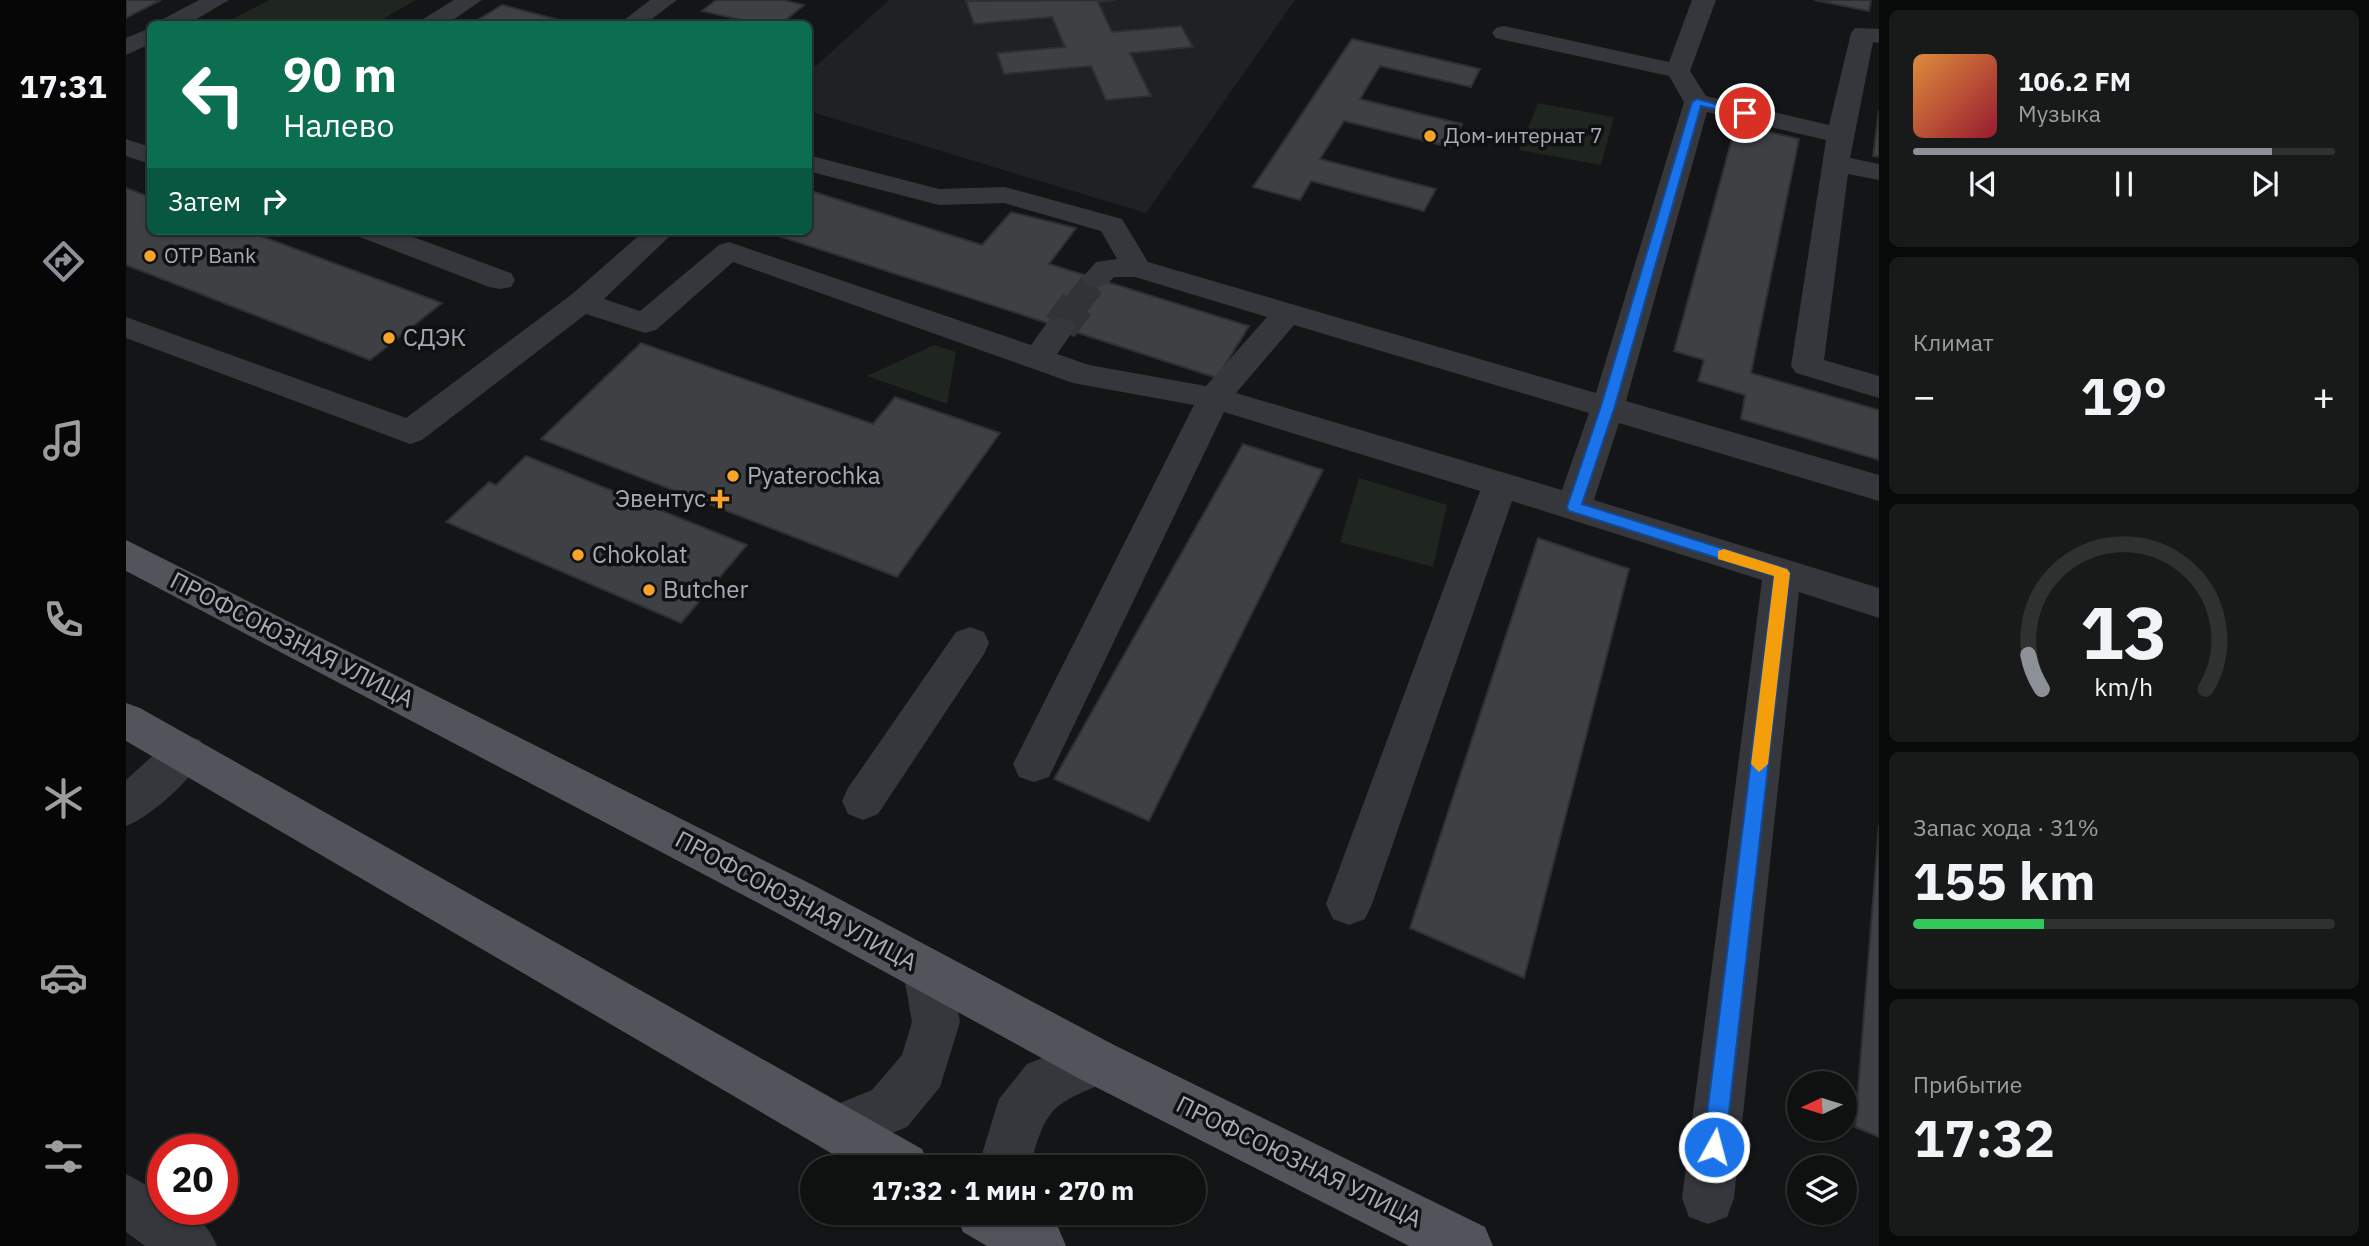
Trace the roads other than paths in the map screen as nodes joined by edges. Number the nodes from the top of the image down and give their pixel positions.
1 (217, 0) edge
2 (470, 0) edge
3 (665, 0) edge
4 (1704, 0) edge
5 (177, 21) edge
6 (436, 21) edge
7 (635, 21) edge
8 (1504, 33) dead end
9 (1879, 36) edge
10 (147, 37) edge
11 (126, 48) edge
12 (1678, 71) junction
13 (1697, 102) junction
14 (126, 147) edge
15 (1838, 149) junction
16 (147, 155) edge
17 (812, 164) edge
18 (1879, 172) edge
19 (381, 235) edge
20 (657, 235) edge
21 (1137, 268) junction
22 (1096, 279) tunnel mouth
23 (500, 280) dead end
24 (582, 302) junction
25 (1286, 314) junction
26 (1060, 327) tunnel mouth
27 (139, 333) edge
28 (126, 356) edge
29 (1038, 359) junction
30 (1879, 387) edge
31 (1214, 398) junction
32 (1608, 406) junction
33 (1500, 485) junction
34 (1879, 488) edge
35 (1574, 507) junction
36 (126, 554) edge
37 (1782, 573) junction
38 (1879, 603) edge
39 (970, 643) dead end
40 (126, 720) edge
41 (185, 753) junction
42 (1034, 764) dead end
43 (863, 801) dead end
44 (126, 807) edge
45 (1349, 904) dead end
46 (927, 971) junction
47 (1097, 1062) junction
48 (838, 1129) junction
49 (883, 1155) edge
50 (1007, 1155) edge
51 (1708, 1198) dead end
52 (126, 1200) edge
53 (190, 1246) edge
54 (1466, 1246) edge

1 - 5 street
2 - 6 street
3 - 7 street
4 - 12 street
8 - 12 street
9 - 15 street
10 - 11 street
12 - 13 street
13 - 15 street
13 - 32 street
14 - 16 street
15 - 18 street
15 - 30 street
17 - 21 street
19 - 23 street
20 - 24 street
21 - 22 street
21 - 25 street
24 - 27 street
24 - 29 street
25 - 31 street
25 - 32 street
26 - 29 street
27 - 28 street
29 - 31 street
31 - 33 street
31 - 42 street
32 - 34 street
32 - 35 street
33 - 35 street
33 - 45 street
35 - 37 street
36 - 46 main road, ПРОФСОЮЗНАЯ УЛИЦА
37 - 38 street
37 - 51 street
39 - 43 street
40 - 41 main road
41 - 44 street
41 - 48 main road
46 - 47 main road, ПРОФСОЮЗНАЯ УЛИЦА
46 - 48 street
47 - 50 street
47 - 54 main road, ПРОФСОЮЗНАЯ УЛИЦА
48 - 49 main road
52 - 53 street

